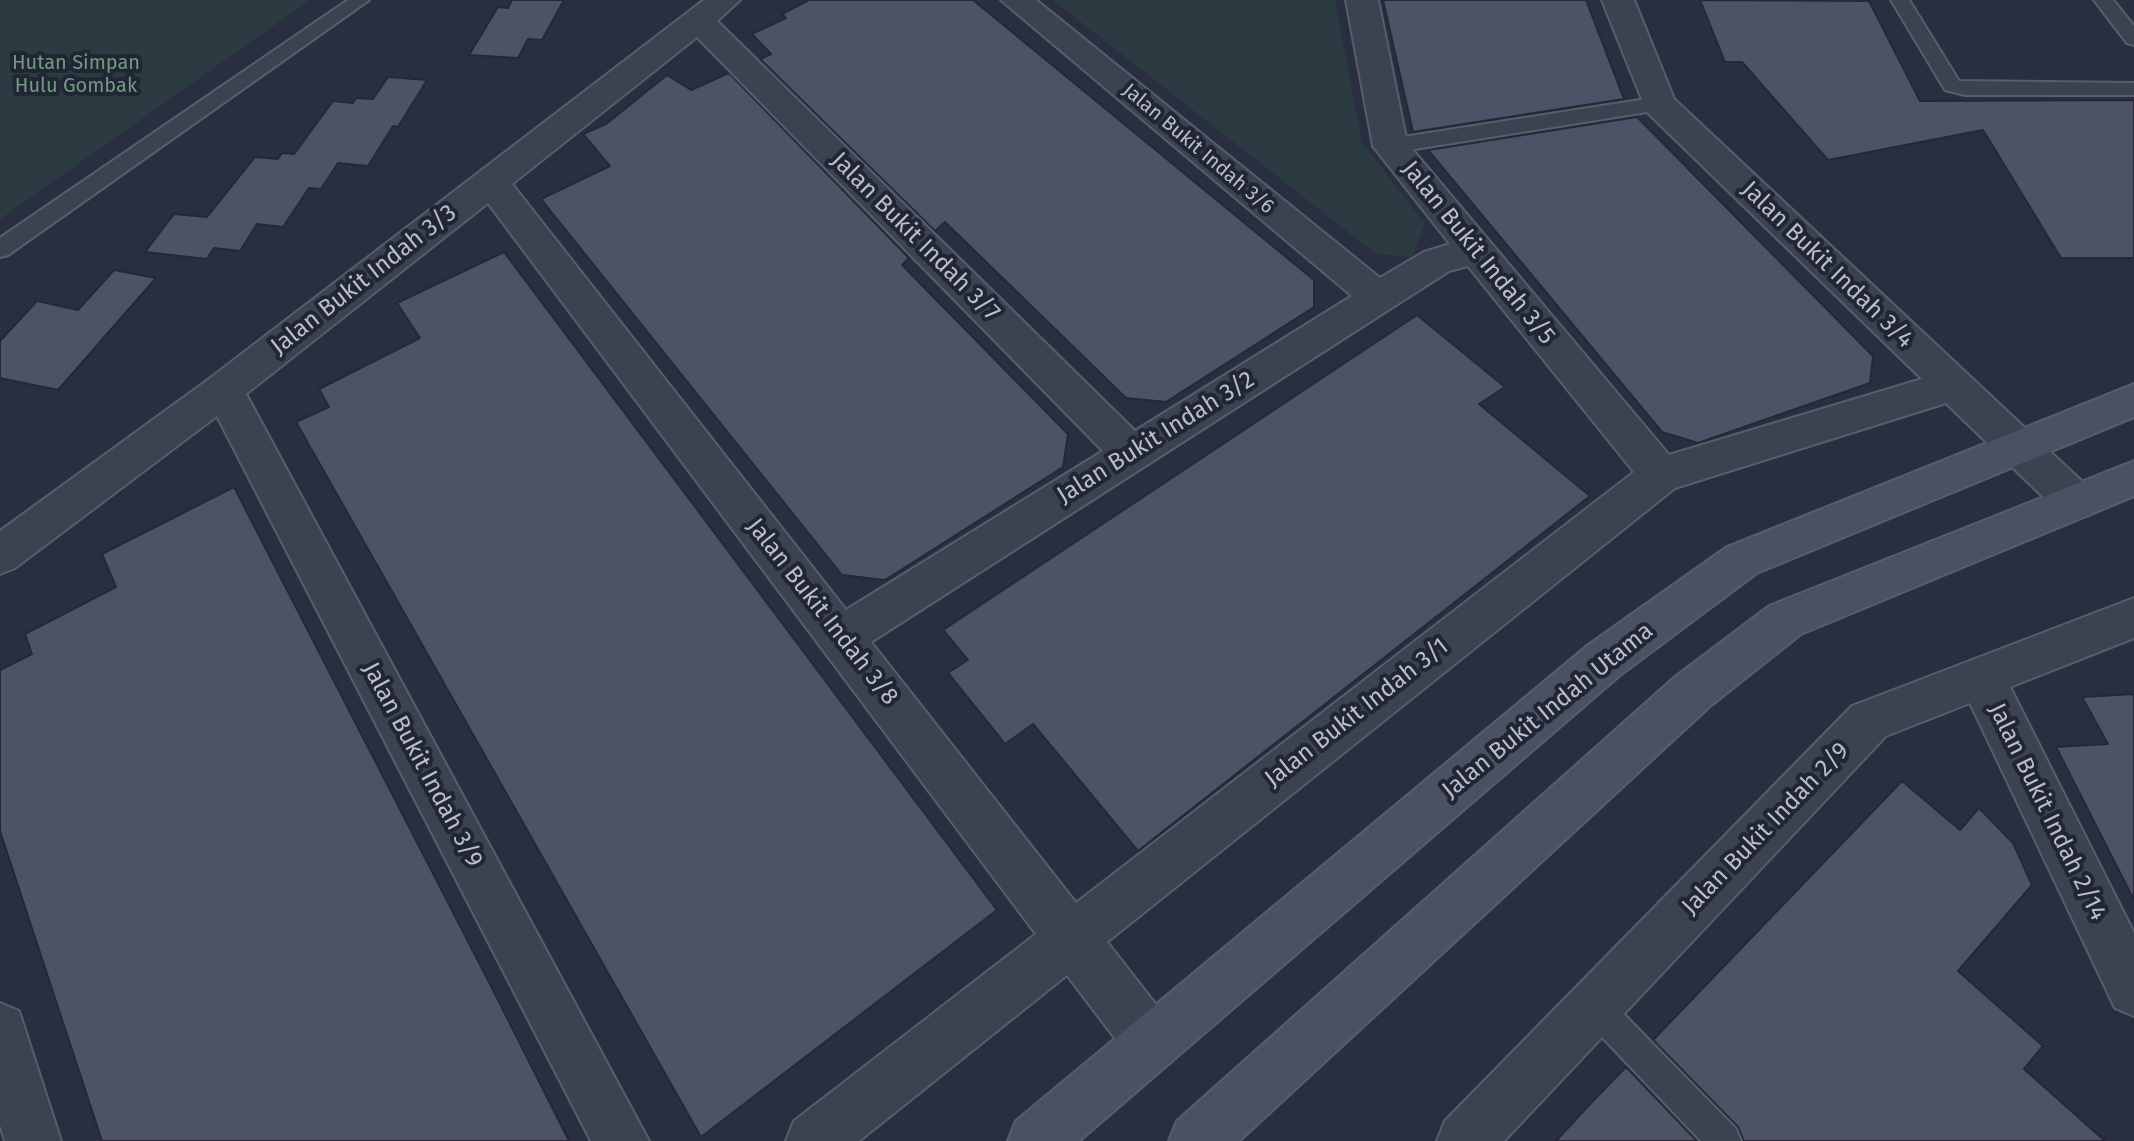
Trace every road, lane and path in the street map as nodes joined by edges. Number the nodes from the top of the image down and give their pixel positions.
1 (360, 0) edge
2 (1017, 0) edge
3 (1362, 0) edge
4 (1618, 0) edge
5 (1900, 0) edge
6 (2103, 0) edge
7 (711, 10) edge
8 (2134, 39) edge
9 (2134, 89) edge
10 (1659, 104) junction
11 (1390, 146) junction
12 (491, 182) junction
13 (0, 249) edge
14 (1477, 251) junction
15 (1379, 298) junction
16 (1953, 385) junction
17 (223, 390) junction
18 (2134, 400) edge
19 (2020, 449) junction
20 (1132, 454) junction
21 (1661, 475) junction
22 (2134, 478) edge
23 (2076, 502) junction
24 (0, 555) edge
25 (2134, 618) edge
26 (841, 637) junction
27 (1981, 678) junction
28 (1071, 937) junction
29 (2134, 989) edge
30 (1595, 1007) junction
31 (0, 1030) edge
32 (1152, 1043) junction
33 (33, 1141) edge
34 (621, 1141) edge
35 (814, 1141) edge
36 (1036, 1141) edge
37 (1197, 1141) edge
38 (1465, 1141) edge
39 (1724, 1141) edge

1 - 13 lane
2 - 15 street, Jalan Bukit Indah 3/6
3 - 11 street, Jalan Bukit Indah 3/5
4 - 10 street, Jalan Bukit Indah 3/4
5 - 9 lane
6 - 8 lane
7 - 12 street, Jalan Bukit Indah 3/3
7 - 20 street, Jalan Bukit Indah 3/7
10 - 11 lane
10 - 16 street, Jalan Bukit Indah 3/4
11 - 14 street, Jalan Bukit Indah 3/5
12 - 17 street, Jalan Bukit Indah 3/3
12 - 26 street, Jalan Bukit Indah 3/8
14 - 15 street, Jalan Bukit Indah 3/2
14 - 21 street, Jalan Bukit Indah 3/5
15 - 20 street, Jalan Bukit Indah 3/2
16 - 19 street, Jalan Bukit Indah 3/4
16 - 21 street, Jalan Bukit Indah 3/1
17 - 24 street, Jalan Bukit Indah 3/3
17 - 34 street, Jalan Bukit Indah 3/9
18 - 19 street, Jalan Bukit Indah Utama
19 - 23 street, Jalan Bukit Indah 3/4
19 - 32 street, Jalan Bukit Indah Utama
20 - 26 street, Jalan Bukit Indah 3/2
21 - 28 street, Jalan Bukit Indah 3/1
22 - 23 street
23 - 37 street
25 - 27 street, Jalan Bukit Indah 2/9
26 - 28 street, Jalan Bukit Indah 3/8
27 - 29 street, Jalan Bukit Indah 2/14
27 - 30 street, Jalan Bukit Indah 2/9
28 - 32 street, Jalan Bukit Indah 3/8
28 - 35 street, Jalan Bukit Indah 3/1
30 - 38 street, Jalan Bukit Indah 2/9
30 - 39 lane
31 - 33 street
32 - 36 street, Jalan Bukit Indah Utama

